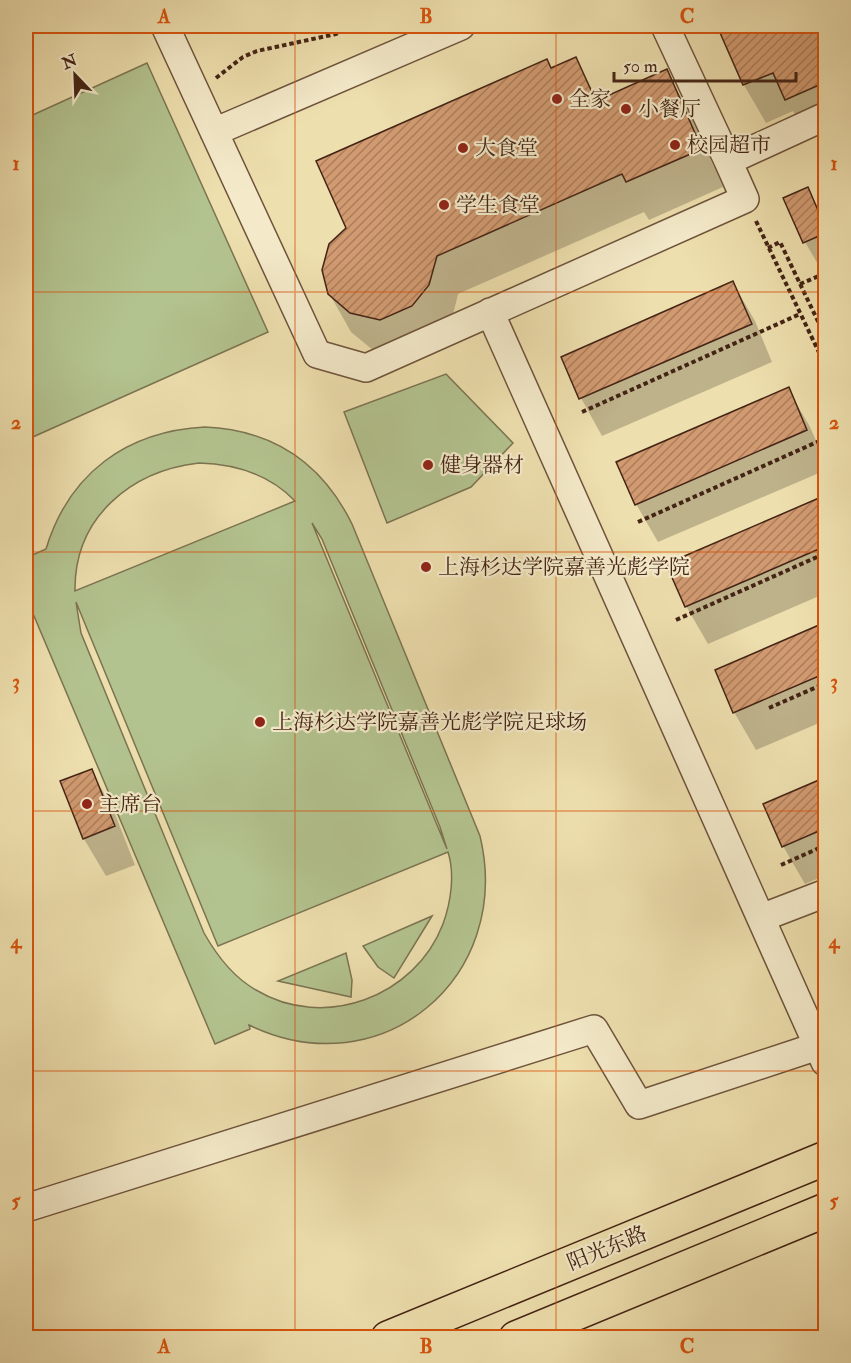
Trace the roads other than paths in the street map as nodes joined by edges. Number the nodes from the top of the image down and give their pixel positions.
1 (165, 26) edge
2 (461, 26) edge
3 (665, 26) edge
4 (825, 116) edge
5 (214, 132) junction
6 (728, 160) junction
7 (490, 312) junction
8 (825, 893) edge
9 (761, 918) junction
10 (822, 1055) edge
11 (825, 1158) edge
12 (26, 1208) edge
13 (825, 1210) edge
14 (388, 1338) edge
15 (516, 1338) edge

1 - 5 lane
2 - 5 lane
3 - 6 lane
4 - 6 lane
5 - 7 lane
6 - 7 lane
7 - 9 lane
8 - 9 lane
9 - 10 lane
10 - 12 lane
11 - 14 main road, 阳光东路
13 - 15 main road

